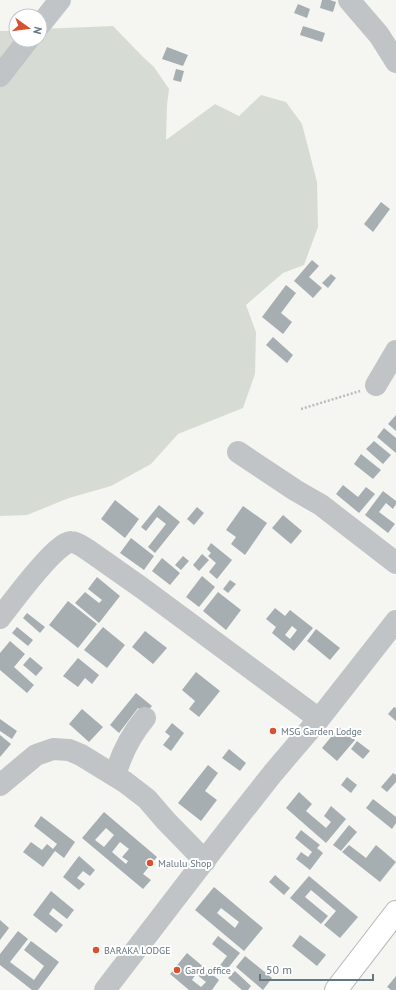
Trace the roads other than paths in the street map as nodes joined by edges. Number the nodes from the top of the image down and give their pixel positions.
1 (60, 0) edge
2 (349, 0) edge
3 (48, 14) edge
4 (22, 48) edge
5 (396, 62) edge
6 (0, 76) edge
7 (396, 351) edge
8 (376, 386) road end
9 (238, 452) dead end
10 (396, 563) edge
11 (0, 618) edge
12 (396, 621) edge
13 (145, 718) dead end
14 (320, 720) junction
15 (115, 776) junction
16 (0, 785) edge
17 (205, 860) junction
18 (396, 912) edge
19 (105, 990) edge
20 (336, 990) edge

1 - 3 street
2 - 5 street
4 - 6 street
7 - 8 street
9 - 10 street
11 - 14 street
12 - 14 street
13 - 15 street
14 - 17 street
15 - 16 street
15 - 17 street
17 - 19 street
18 - 20 main road

